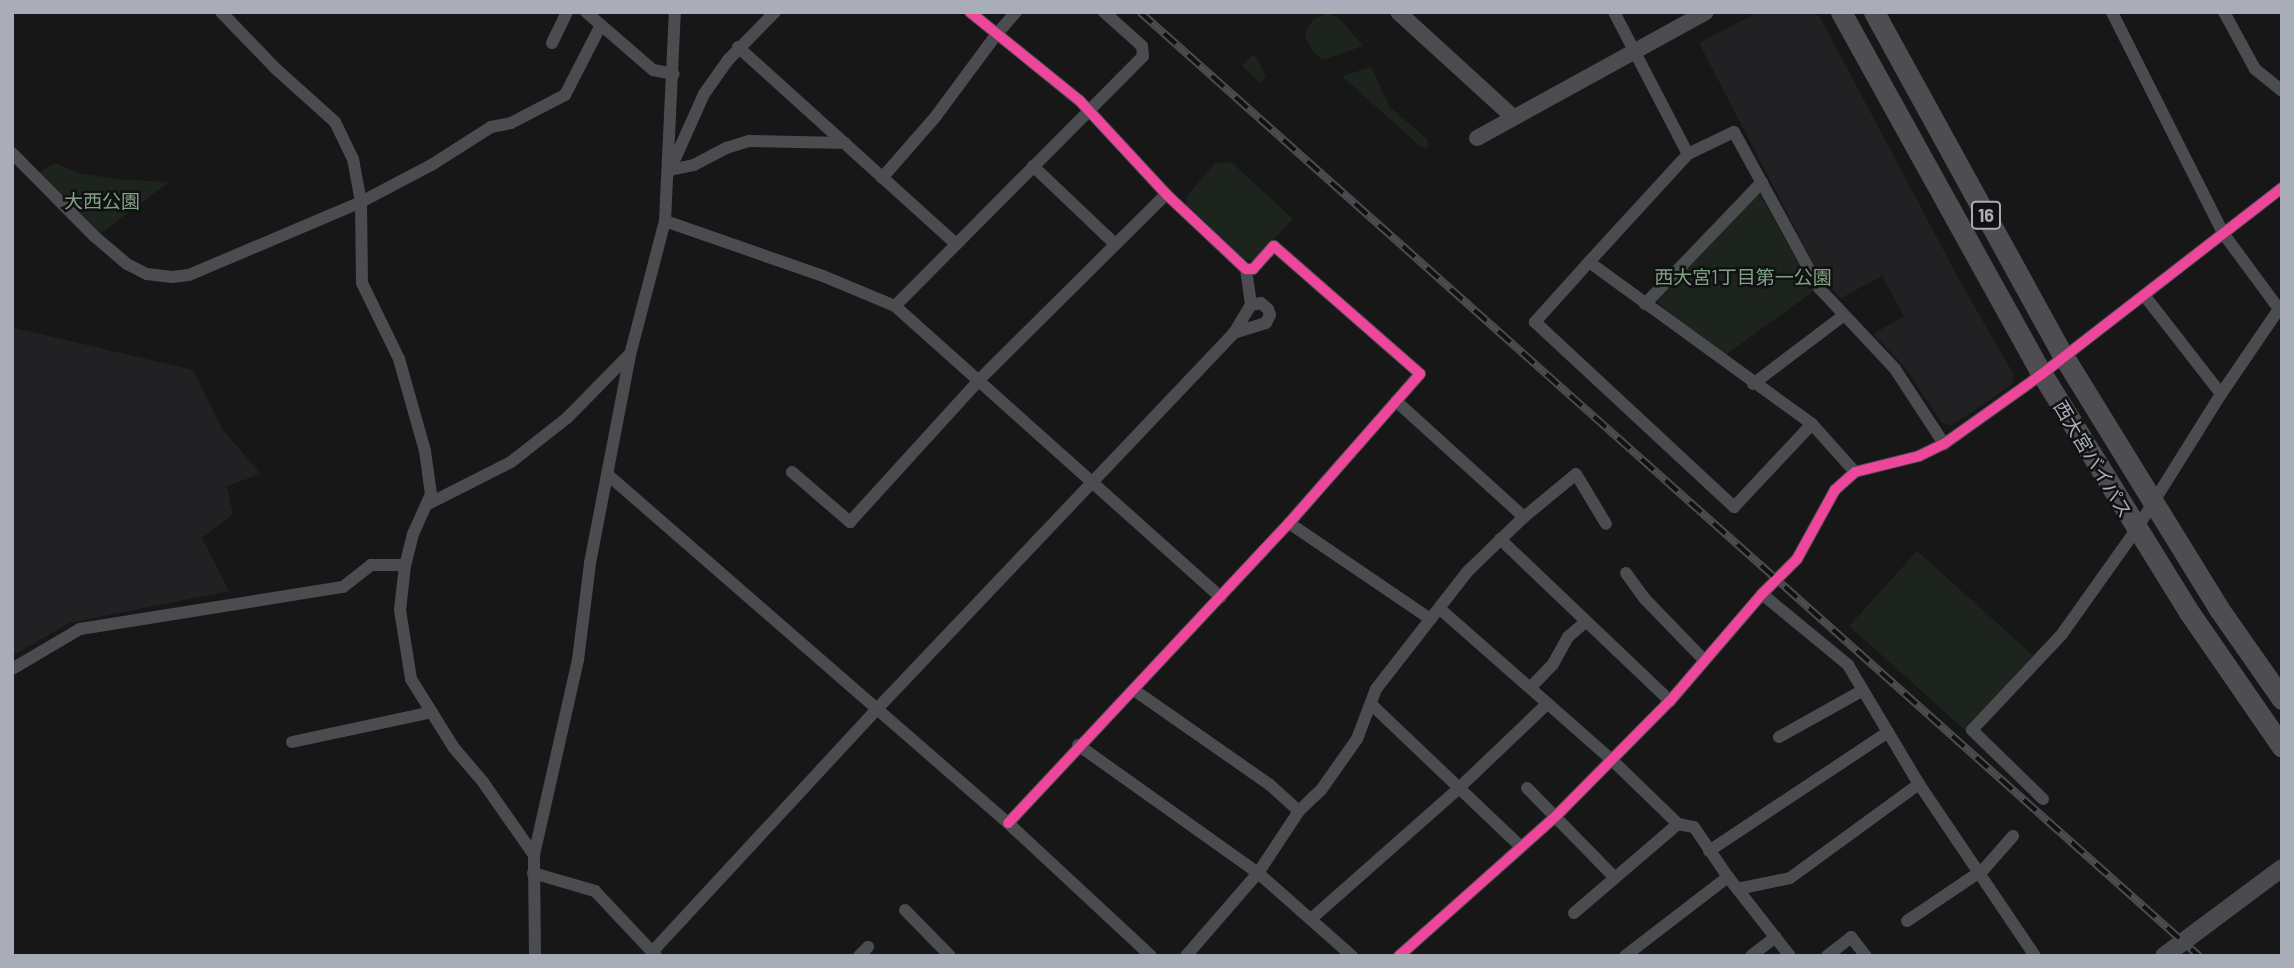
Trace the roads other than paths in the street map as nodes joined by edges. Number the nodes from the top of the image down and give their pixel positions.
1 (221, 12) edge
2 (567, 12) edge
3 (586, 12) edge
4 (675, 12) edge
5 (775, 12) edge
6 (970, 12) edge
7 (1016, 12) edge
8 (1104, 12) edge
9 (1398, 12) edge
10 (1614, 12) edge
11 (1706, 12) edge
12 (1841, 12) edge
13 (1874, 12) edge
14 (2112, 12) edge
15 (2224, 12) edge
16 (601, 25) junction
17 (996, 35) junction
18 (552, 43) dead end
19 (738, 47) junction
20 (1634, 51) junction
21 (674, 74) junction
22 (2282, 92) edge
23 (1090, 110) junction
24 (1513, 117) junction
25 (1477, 138) dead end
26 (845, 143) junction
27 (12, 153) edge
28 (1688, 154) junction
29 (1033, 166) junction
30 (670, 170) junction
31 (882, 178) junction
32 (1762, 182) junction
33 (2282, 188) edge
34 (1166, 194) junction
35 (361, 202) junction
36 (665, 221) junction
37 (2223, 233) junction
38 (955, 243) junction
39 (1115, 244) junction
40 (1589, 262) junction
41 (1246, 269) junction
42 (2144, 295) junction
43 (1645, 304) junction
44 (1251, 305) junction
45 (895, 306) junction
46 (1843, 316) junction
47 (1234, 333) junction
48 (630, 355) junction
49 (2064, 357) junction
50 (2042, 374) junction
51 (979, 380) junction
52 (1753, 384) junction
53 (2221, 394) junction
54 (1396, 401) junction
55 (1812, 424) junction
56 (1944, 443) junction
57 (792, 472) dead end
58 (1854, 472) junction
59 (607, 474) junction
60 (1094, 480) junction
61 (2154, 502) junction
62 (426, 505) junction
63 (1524, 517) junction
64 (1289, 523) junction
65 (1606, 524) dead end
66 (2136, 530) junction
67 (1500, 539) junction
68 (405, 565) junction
69 (1626, 573) dead end
70 (1762, 593) junction
71 (1221, 597) junction
72 (1440, 609) junction
73 (1430, 619) junction
74 (1585, 622) junction
75 (1704, 660) junction
76 (12, 669) edge
77 (1530, 688) junction
78 (1134, 690) junction
79 (1863, 690) junction
80 (2282, 699) edge
81 (1670, 701) junction
82 (1547, 704) junction
83 (1372, 705) junction
84 (876, 710) junction
85 (432, 712) junction
86 (1888, 732) junction
87 (1779, 737) dead end
88 (292, 742) dead end
89 (1078, 746) junction
90 (2282, 747) edge
91 (1612, 760) junction
92 (1919, 784) junction
93 (1460, 787) junction
94 (1527, 788) dead end
95 (2043, 799) dead end
96 (1299, 811) junction
97 (1556, 816) junction
98 (1008, 823) junction
99 (1678, 824) junction
100 (2013, 836) dead end
101 (1521, 847) junction
102 (1709, 851) junction
103 (534, 855) junction
104 (2282, 868) edge
105 (1978, 872) junction
106 (533, 873) junction
107 (1258, 873) junction
108 (1728, 877) junction
109 (1615, 878) junction
110 (1737, 889) junction
111 (905, 910) dead end
112 (1574, 913) dead end
113 (1311, 919) junction
114 (1907, 921) dead end
115 (1775, 937) junction
116 (654, 954) edge
117 (1401, 955) edge
118 (535, 956) edge
119 (950, 956) edge
120 (1152, 956) edge
121 (1185, 956) edge
122 (1352, 956) edge
123 (1625, 956) edge
124 (1751, 956) edge
125 (1790, 956) edge
126 (1827, 956) edge
127 (1866, 956) edge
128 (2035, 956) edge
129 (2164, 956) edge

1 - 35 street
2 - 18 street
3 - 16 street
4 - 21 street
5 - 19 street
6 - 17 street
7 - 17 street
8 - 23 street
9 - 24 street
10 - 20 street
11 - 20 street
12 - 50 highway, 西大宮バイパス / 16
13 - 49 highway, 西大宮バイパス / 16
14 - 37 street
15 - 22 street
16 - 21 street
16 - 35 street
17 - 23 street
17 - 31 street
19 - 26 street
19 - 30 street
20 - 24 street
20 - 28 street
21 - 30 street
23 - 29 street
23 - 34 street
24 - 25 street
26 - 30 street
26 - 31 street
27 - 35 street
28 - 32 street
28 - 40 street
29 - 38 street
29 - 39 street
30 - 36 street
31 - 38 street
32 - 43 street
32 - 46 street
33 - 37 street
34 - 39 street
34 - 41 street
35 - 62 street
36 - 45 street
36 - 48 street
37 - 42 street
37 - 53 street
38 - 45 street
39 - 51 street
40 - 43 street
40 - 55 street
41 - 44 street
41 - 54 street
42 - 49 street
42 - 53 street
43 - 52 street
44 - 47 street
44 - 47 street
45 - 51 street
46 - 52 street
46 - 56 street
47 - 60 street
48 - 59 street
48 - 62 street
49 - 50 street
49 - 61 highway, 西大宮バイパス / 16
50 - 56 street
50 - 66 highway, 西大宮バイパス / 16
51 - 57 street
51 - 60 street
52 - 55 street
53 - 61 street
54 - 63 street
54 - 64 street
55 - 58 street
56 - 58 street
58 - 70 street
59 - 84 street
59 - 103 street
60 - 71 street
60 - 84 street
61 - 66 street
61 - 80 highway, 西大宮バイパス / 16
62 - 68 street
63 - 65 street
63 - 67 street
64 - 71 street
64 - 73 street
66 - 90 highway, 西大宮バイパス / 16
66 - 95 street
67 - 72 street
67 - 74 street
68 - 76 street
68 - 85 street
69 - 75 street
70 - 75 street
70 - 79 street
71 - 78 street
72 - 73 street
72 - 77 street
73 - 83 street
74 - 77 street
74 - 81 street
75 - 81 street
77 - 82 street
78 - 89 street
78 - 96 street
79 - 86 street
79 - 87 street
81 - 91 street
82 - 91 street
82 - 93 street
83 - 93 street
83 - 96 street
84 - 98 street
84 - 116 street
85 - 88 street
85 - 103 street
86 - 92 street
86 - 102 street
89 - 98 street
89 - 107 street
91 - 97 street
91 - 99 street
92 - 105 street
92 - 110 street
93 - 101 street
93 - 113 street
94 - 97 street
96 - 107 street
97 - 101 street
97 - 109 street
98 - 120 street
99 - 102 street
99 - 109 street
100 - 105 street
101 - 117 street
102 - 108 street
103 - 106 street
104 - 129 main road
105 - 114 street
105 - 128 street
106 - 116 street
106 - 118 street
107 - 113 street
107 - 121 street
108 - 110 street
108 - 123 street
109 - 112 street
110 - 115 street
111 - 119 street
113 - 122 street
115 - 124 street
115 - 125 street
126 - 127 street

